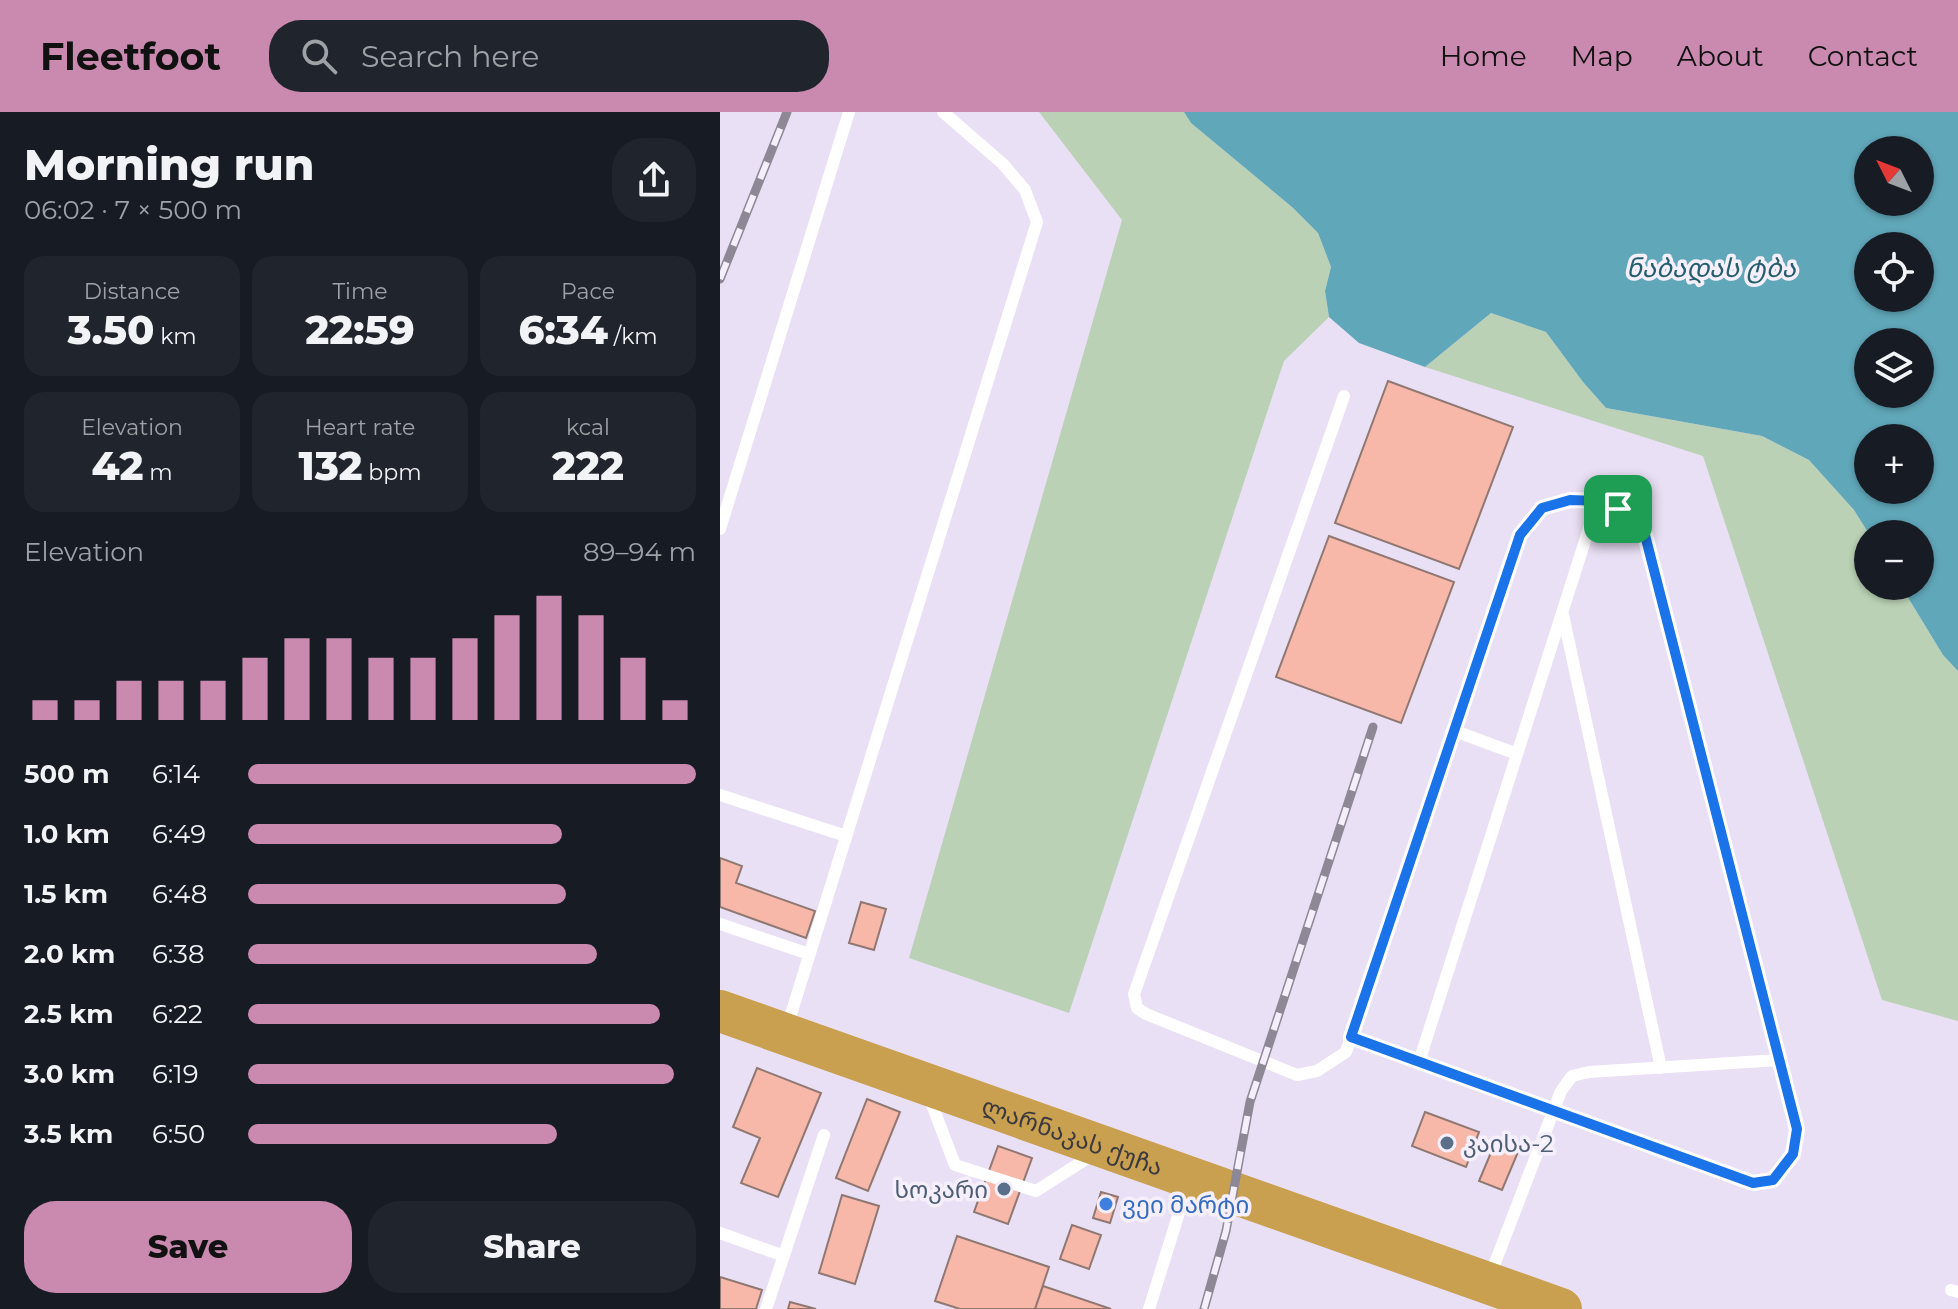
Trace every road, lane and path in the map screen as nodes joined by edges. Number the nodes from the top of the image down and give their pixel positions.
1 (849, 112) edge
2 (943, 112) edge
3 (1344, 396) dead end
4 (1598, 500) junction
5 (720, 529) edge
6 (1562, 612) junction
7 (1455, 731) junction
8 (1517, 754) junction
9 (720, 795) edge
10 (846, 836) junction
11 (720, 924) edge
12 (809, 954) junction
13 (720, 1011) edge
14 (785, 1034) junction
15 (1351, 1037) junction
16 (1779, 1060) junction
17 (1419, 1062) junction
18 (1661, 1068) junction
19 (924, 1083) junction
20 (1552, 1112) junction
21 (824, 1135) dead end
22 (1105, 1147) junction
23 (1190, 1177) junction
24 (720, 1233) edge
25 (784, 1256) junction
26 (1487, 1283) junction
27 (766, 1309) edge
28 (1149, 1309) edge
29 (1561, 1309) edge

1 - 5 lane
2 - 10 lane
3 - 15 lane
4 - 6 lane
4 - 7 lane
4 - 16 lane
6 - 8 lane
6 - 18 lane
7 - 8 lane
7 - 15 lane
8 - 17 lane
9 - 10 lane
10 - 12 lane
11 - 12 lane
12 - 14 lane
13 - 14 highway, ლარნაკას ქუჩა
14 - 19 highway, ლარნაკას ქუჩა
15 - 17 lane
16 - 18 lane
16 - 20 lane
17 - 20 lane
18 - 20 lane
19 - 22 highway, ლარნაკას ქუჩა
19 - 22 lane
20 - 26 lane
21 - 25 lane
22 - 23 highway, ლარნაკას ქუჩა
23 - 26 highway, ლარნაკას ქუჩა
23 - 28 lane
24 - 25 lane
25 - 27 lane
26 - 29 highway, ლარნაკას ქუჩა

